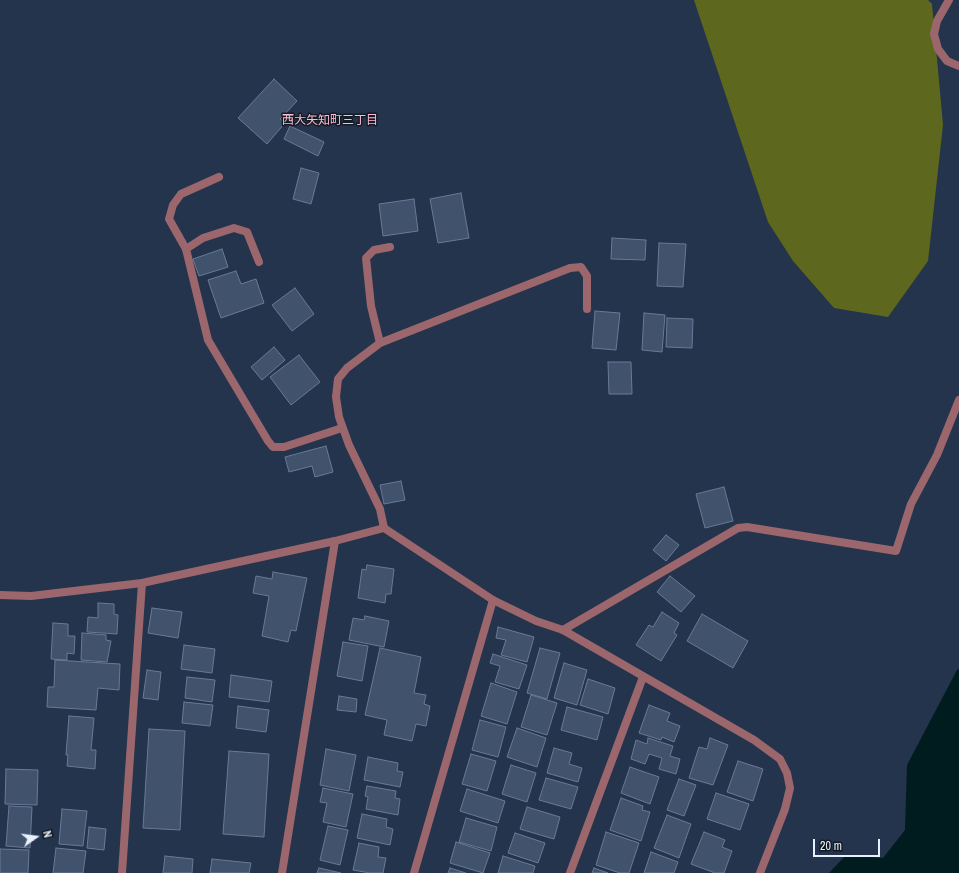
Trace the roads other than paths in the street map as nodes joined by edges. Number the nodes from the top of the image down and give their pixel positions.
1 (949, 0) edge
2 (959, 66) edge
3 (219, 177) dead end
4 (390, 247) dead end
5 (186, 249) junction
6 (259, 262) dead end
7 (587, 309) dead end
8 (380, 343) junction
9 (959, 400) edge
10 (342, 428) junction
11 (384, 528) junction
12 (335, 541) junction
13 (142, 584) junction
14 (0, 595) edge
15 (493, 600) junction
16 (563, 630) junction
17 (643, 676) junction
18 (122, 873) edge
19 (282, 873) edge
20 (414, 873) edge
21 (570, 873) edge
22 (760, 873) edge

1 - 2 street
3 - 5 street
4 - 8 street
5 - 6 street
5 - 10 street
7 - 8 street
8 - 10 street
9 - 16 street
10 - 11 street
11 - 12 street
11 - 15 street
12 - 13 street
12 - 19 street
13 - 14 street
13 - 18 street
15 - 16 street
15 - 20 street
16 - 17 street
17 - 21 street
17 - 22 street

